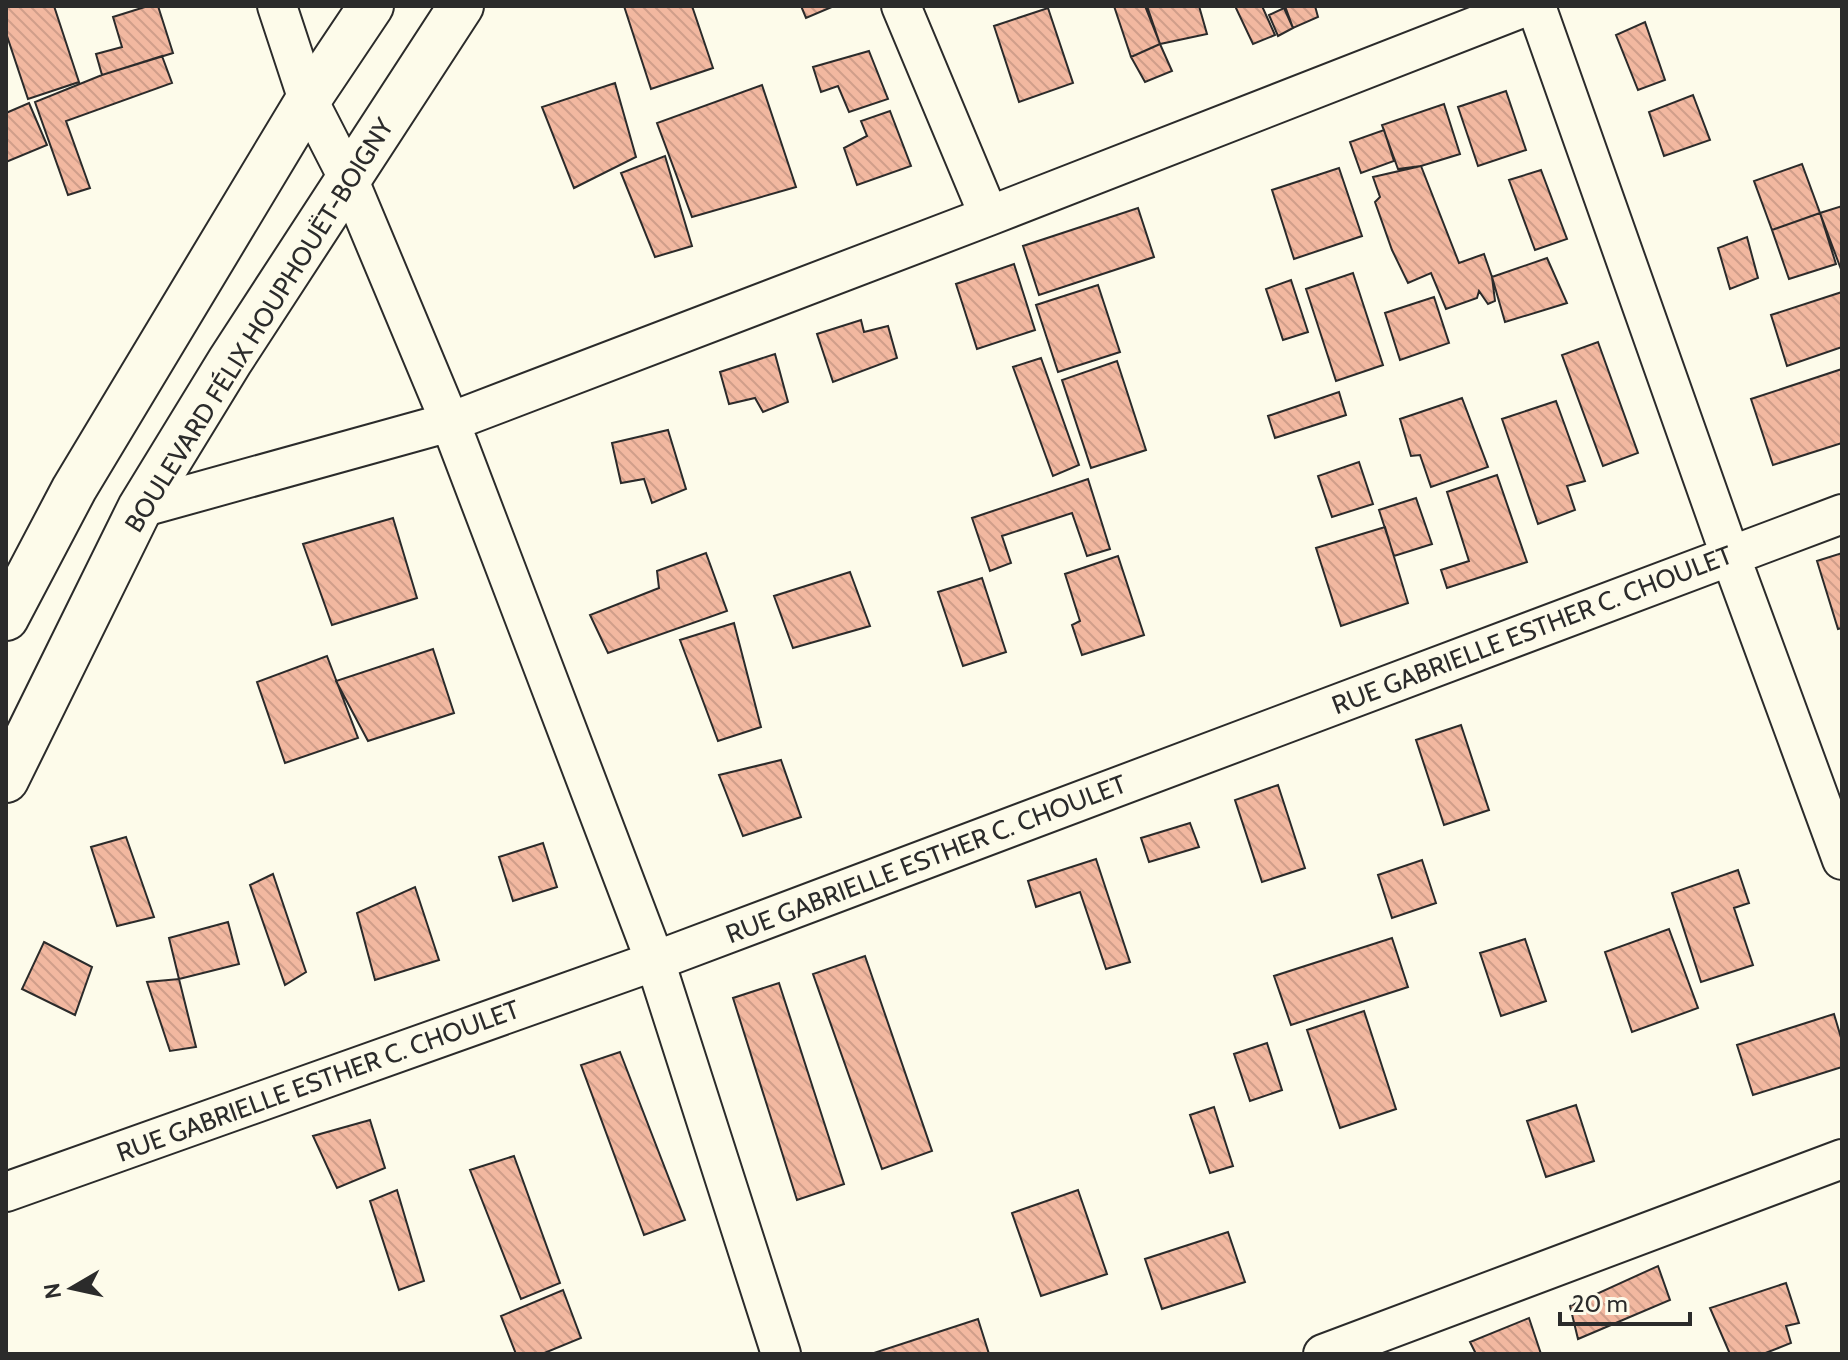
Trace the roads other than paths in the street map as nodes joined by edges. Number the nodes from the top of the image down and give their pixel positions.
1 (277, 6) edge
2 (371, 6) edge
3 (461, 6) edge
4 (901, 6) edge
5 (1527, 6) edge
6 (1536, 6) edge
7 (308, 100) junction
8 (348, 178) junction
9 (989, 216) junction
10 (450, 422) junction
11 (140, 508) junction
12 (1842, 514) edge
13 (1730, 555) junction
14 (6, 618) edge
15 (6, 780) edge
16 (1842, 860) edge
17 (655, 961) junction
18 (1842, 1159) edge
19 (6, 1192) edge
20 (1389, 1343) edge
21 (781, 1354) edge
22 (1323, 1354) edge

1 - 7 street
2 - 7 main road
3 - 8 main road, BOULEVARD FÉLIX HOUPHOUËT-BOIGNY
4 - 9 street
5 - 9 street
6 - 13 street
7 - 8 street
7 - 14 main road
8 - 10 street
8 - 11 main road, BOULEVARD FÉLIX HOUPHOUËT-BOIGNY
9 - 10 street
10 - 11 street
10 - 17 street
11 - 15 main road, BOULEVARD FÉLIX HOUPHOUËT-BOIGNY
12 - 13 street, RUE GABRIELLE ESTHER C. CHOULET
13 - 16 street
13 - 17 street, RUE GABRIELLE ESTHER C. CHOULET
17 - 19 street, RUE GABRIELLE ESTHER C. CHOULET
17 - 21 street
18 - 20 street
20 - 22 street

